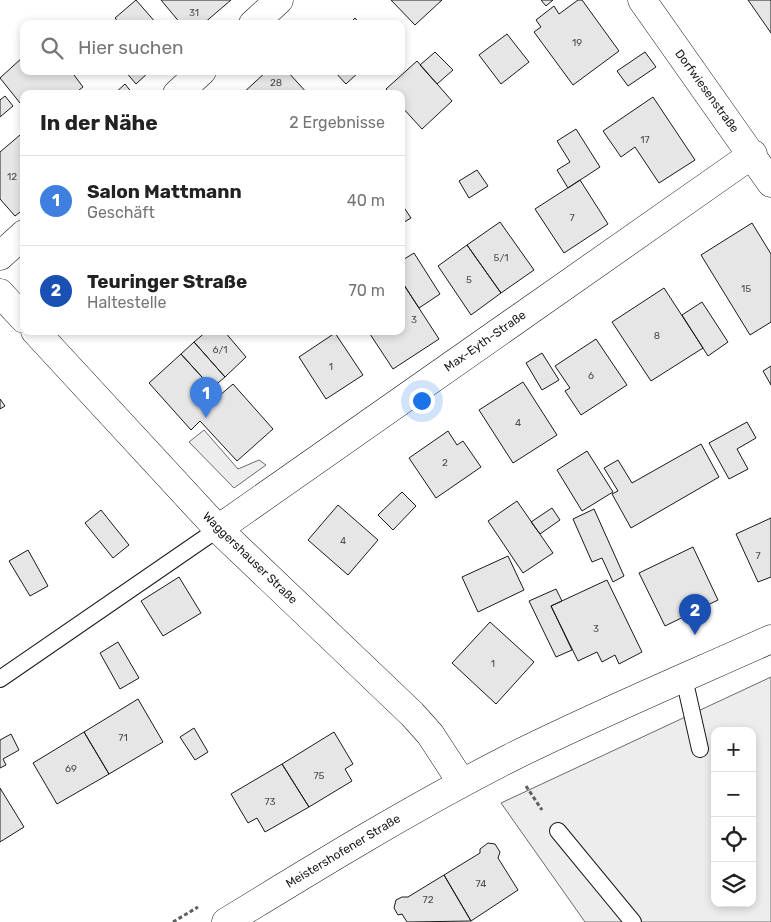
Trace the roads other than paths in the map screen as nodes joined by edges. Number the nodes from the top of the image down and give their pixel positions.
1 (279, 0) edge
2 (642, 0) edge
3 (258, 20) edge
4 (198, 75) edge
5 (181, 90) edge
6 (753, 154) junction
7 (771, 183) edge
8 (20, 238) edge
9 (0, 256) edge
10 (0, 293) edge
11 (20, 315) edge
12 (39, 335) edge
13 (218, 529) junction
14 (771, 639) edge
15 (684, 678) junction
16 (0, 679) edge
17 (700, 749) dead end
18 (462, 783) junction
19 (558, 831) road end
20 (226, 922) edge
21 (633, 922) edge

1 - 3 street
2 - 6 street, Dorfwiesenstraße
4 - 5 street
6 - 7 street, Dorfwiesenstraße
6 - 13 street, Max-Eyth-Straße
8 - 9 street
10 - 11 street
12 - 13 street, Waggershauser Straße
13 - 16 lane
13 - 18 street, Waggershauser Straße
14 - 15 street, Meistershofener Straße
15 - 17 lane
15 - 18 street, Meistershofener Straße
18 - 20 street, Meistershofener Straße
19 - 21 lane

